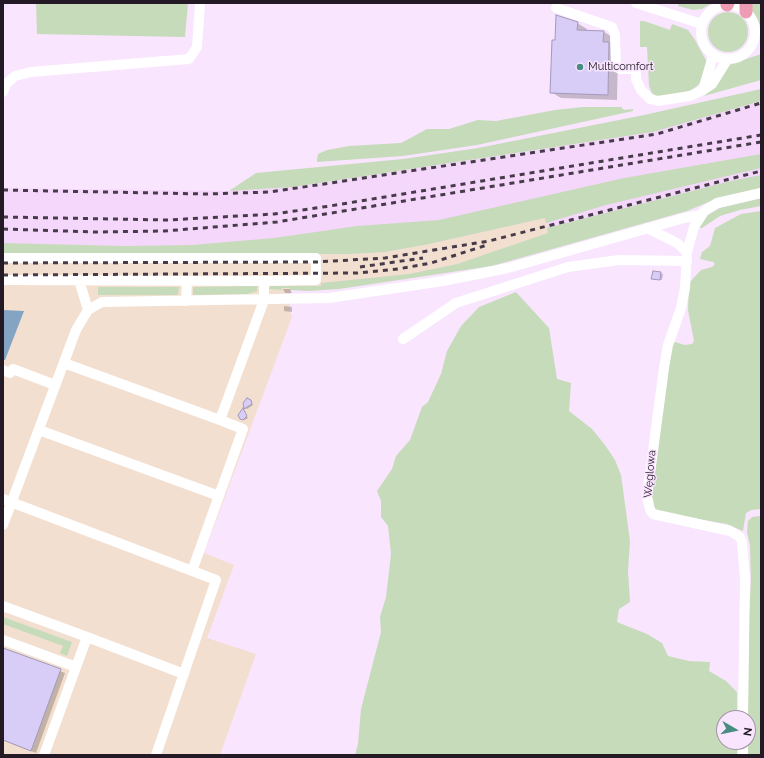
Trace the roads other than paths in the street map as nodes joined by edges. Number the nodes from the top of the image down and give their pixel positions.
1 (200, 3) edge
2 (636, 3) edge
3 (727, 4) edge
4 (556, 8) dead end
5 (746, 8) edge
6 (702, 24) junction
7 (757, 42) edge
8 (713, 56) junction
9 (727, 60) junction
10 (704, 90) junction
11 (3, 92) edge
12 (761, 193) edge
13 (701, 215) junction
14 (647, 228) junction
15 (687, 257) junction
16 (3, 258) edge
17 (3, 280) edge
18 (79, 280) junction
19 (187, 281) junction
20 (264, 281) junction
21 (264, 300) junction
22 (186, 301) junction
23 (88, 310) junction
24 (403, 339) dead end
25 (64, 363) junction
26 (3, 370) edge
27 (55, 385) junction
28 (220, 420) junction
29 (39, 430) junction
30 (219, 496) junction
31 (7, 501) edge
32 (3, 525) edge
33 (192, 571) junction
34 (3, 606) edge
35 (87, 637) junction
36 (3, 640) edge
37 (76, 667) junction
38 (184, 674) junction
39 (743, 710) edge
40 (44, 755) edge
41 (156, 755) edge

1 - 11 street
2 - 6 street
3 - 5 street
3 - 6 street
4 - 10 street
5 - 7 street
6 - 8 street
7 - 9 street
8 - 9 street
8 - 10 street
9 - 10 street
12 - 13 street
13 - 14 street
13 - 15 street, Węglowa
14 - 15 street
14 - 21 street
15 - 24 street
15 - 39 street, Węglowa
16 - 20 street
17 - 18 street
18 - 19 street
18 - 23 street
19 - 20 street
19 - 22 street
20 - 21 street
21 - 22 street
21 - 28 street
22 - 23 street
23 - 25 street
25 - 27 street
25 - 28 street
26 - 27 street
27 - 29 street
28 - 30 street
29 - 30 street
29 - 31 street
30 - 33 street
31 - 32 street
31 - 33 street
33 - 38 street
34 - 35 street
35 - 37 street
35 - 38 street
36 - 37 street
37 - 40 street
38 - 41 street

